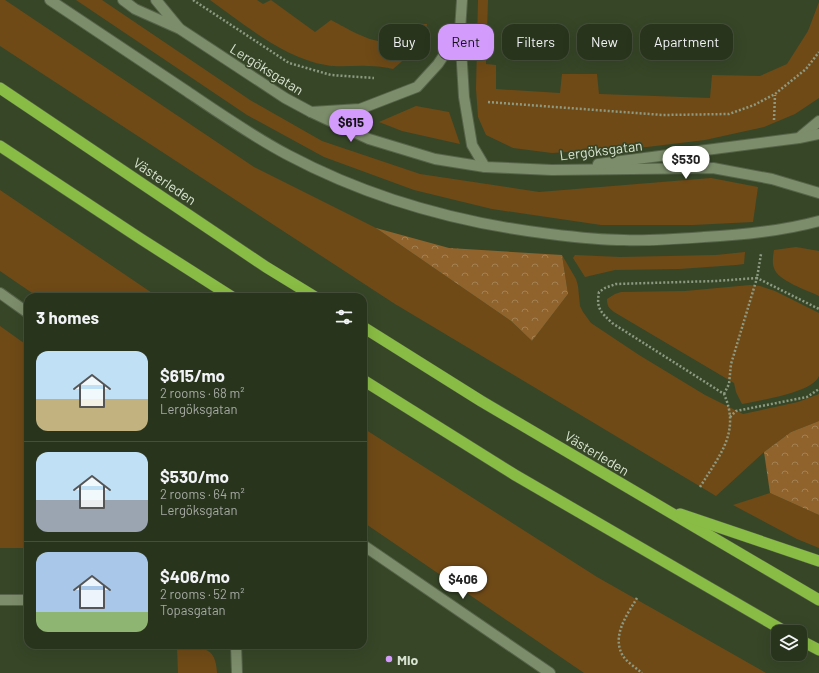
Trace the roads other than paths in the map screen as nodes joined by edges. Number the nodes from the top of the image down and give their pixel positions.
1 (50, 0) edge
2 (123, 0) edge
3 (156, 0) edge
4 (462, 0) edge
5 (460, 24) edge
6 (180, 29) junction
7 (441, 60) edge
8 (462, 60) edge
9 (0, 88) edge
10 (310, 112) junction
11 (819, 121) edge
12 (819, 134) edge
13 (799, 138) junction
14 (0, 146) edge
15 (485, 167) junction
16 (552, 170) junction
17 (819, 193) edge
18 (819, 221) edge
19 (226, 293) edge
20 (308, 293) edge
21 (0, 294) edge
22 (24, 310) edge
23 (367, 330) edge
24 (367, 382) edge
25 (657, 506) junction
26 (367, 548) edge
27 (819, 561) edge
28 (0, 600) edge
29 (24, 600) edge
30 (819, 600) edge
31 (774, 625) edge
32 (807, 644) edge
33 (236, 649) edge
34 (819, 650) edge
35 (237, 673) edge
36 (550, 673) edge

1 - 18 street
2 - 6 street, Lergöksgatan
3 - 6 street, Lergöksgatan
4 - 5 street
6 - 10 street, Lergöksgatan
7 - 10 street
8 - 15 street
9 - 20 highway, Västerleden
10 - 15 street, Lergöksgatan
11 - 13 street
12 - 13 street, Lergöksgatan
13 - 16 street, Lergöksgatan
14 - 19 highway
15 - 16 street, Lergöksgatan
16 - 17 street, Lergöksgatan
21 - 22 street
23 - 25 highway, Västerleden
24 - 31 highway
25 - 27 highway
25 - 30 highway, Västerleden
26 - 36 street
28 - 29 street
32 - 34 highway
33 - 35 street

